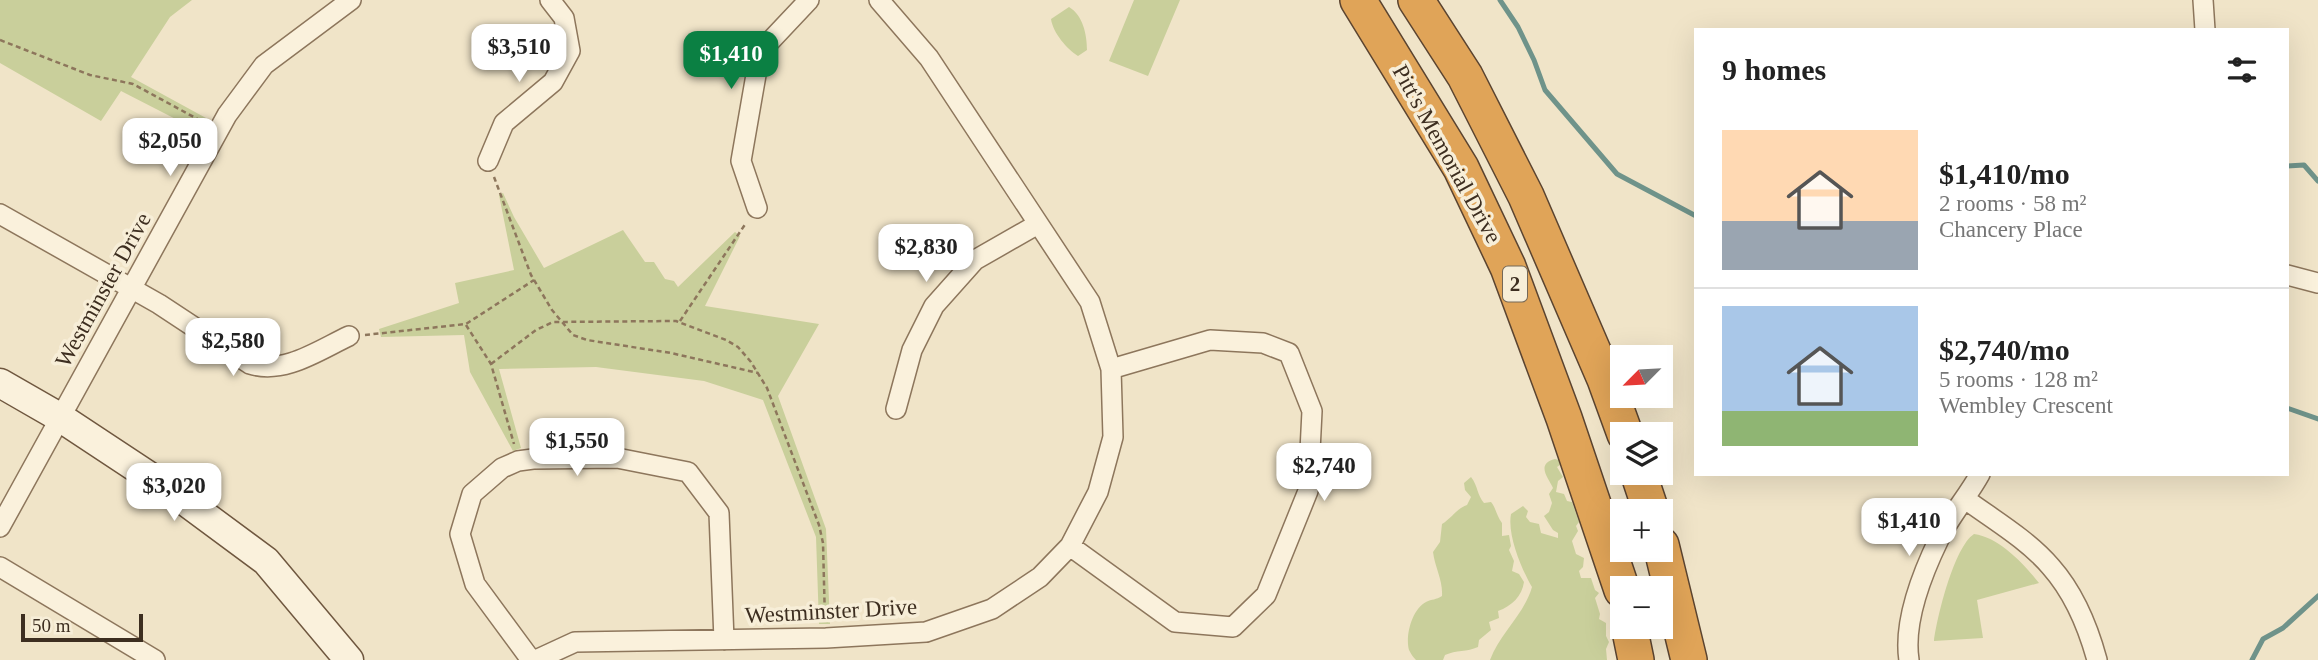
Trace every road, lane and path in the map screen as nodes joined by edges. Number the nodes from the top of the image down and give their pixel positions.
1 (351, 0) edge
2 (550, 0) edge
3 (809, 0) edge
4 (879, 0) edge
5 (1358, 0) edge
6 (1416, 0) edge
7 (2203, 0) edge
8 (2205, 28) edge
9 (0, 40) edge
10 (218, 131) junction
11 (488, 161) joint
12 (757, 208) joint
13 (0, 214) edge
14 (1038, 224) junction
15 (2289, 276) edge
16 (534, 280) junction
17 (2318, 283) edge
18 (132, 288) junction
19 (680, 321) junction
20 (561, 323) junction
21 (466, 324) junction
22 (349, 336) joint
23 (491, 364) junction
24 (1111, 369) junction
25 (758, 373) junction
26 (0, 383) edge
27 (896, 409) dead end
28 (61, 418) junction
29 (1621, 422) edge
30 (518, 461) junction
31 (1979, 476) edge
32 (1965, 499) junction
33 (0, 527) edge
34 (1070, 546) junction
35 (1665, 562) edge
36 (0, 567) edge
37 (1617, 576) edge
38 (825, 625) dead end
39 (1632, 639) edge
40 (724, 640) junction
41 (155, 660) edge
42 (349, 660) edge
43 (533, 660) edge
44 (1636, 660) edge
45 (1689, 660) edge
46 (1909, 660) edge
47 (2096, 660) edge

1 - 10 street, Westminster Drive
2 - 11 street
3 - 12 street
4 - 14 street, Westminster Drive
5 - 37 highway, Pitt's Memorial Drive / 2
6 - 29 highway, Pitt's Memorial Drive / 2
7 - 8 street
9 - 10 path
10 - 18 street, Westminster Drive
11 - 16 path
12 - 19 path
13 - 18 street
14 - 24 street, Westminster Drive
14 - 27 street
15 - 17 street
16 - 20 path
16 - 21 path
18 - 22 street
18 - 28 street, Westminster Drive
19 - 20 path
19 - 25 path
20 - 23 path
20 - 25 path
21 - 22 path
21 - 23 path
23 - 30 path
24 - 34 street, Westminster Drive
24 - 34 street
25 - 38 path
26 - 28 main road
28 - 33 street, Westminster Drive
28 - 42 main road
30 - 40 street
30 - 43 street
31 - 32 street
32 - 46 street
32 - 47 street
34 - 40 street, Westminster Drive
35 - 45 highway
36 - 41 street
39 - 44 highway
40 - 43 street, Westminster Drive

